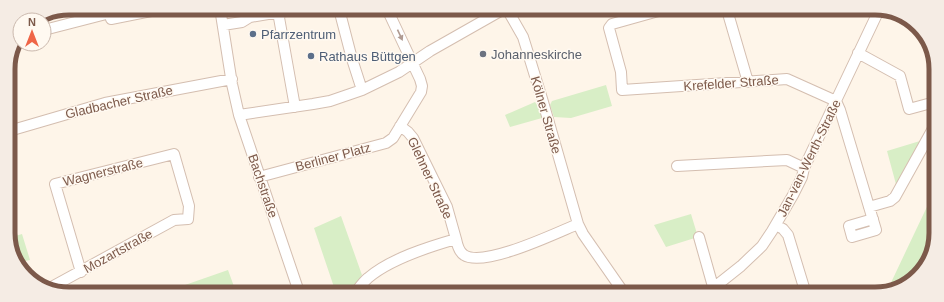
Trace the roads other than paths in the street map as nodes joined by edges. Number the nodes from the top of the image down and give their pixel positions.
1 (102, 15) edge
2 (110, 15) edge
3 (131, 15) edge
4 (221, 15) edge
5 (261, 15) edge
6 (279, 15) edge
7 (341, 15) edge
8 (390, 15) edge
9 (495, 15) edge
10 (510, 15) edge
11 (644, 15) edge
12 (728, 15) edge
13 (877, 15) edge
14 (223, 25) junction
15 (52, 28) edge
16 (858, 53) junction
17 (412, 62) junction
18 (232, 79) junction
19 (748, 82) junction
20 (362, 90) junction
21 (836, 101) junction
22 (929, 104) edge
23 (295, 107) junction
24 (239, 114) junction
25 (400, 126) junction
26 (15, 129) edge
27 (929, 134) edge
28 (677, 166) dead end
29 (804, 168) junction
30 (259, 176) junction
31 (869, 207) junction
32 (873, 218) dead end
33 (188, 219) joint
34 (578, 224) junction
35 (776, 225) junction
36 (700, 237) dead end
37 (456, 239) junction
38 (81, 272) junction
39 (55, 285) edge
40 (297, 287) edge
41 (360, 287) edge
42 (620, 287) edge
43 (712, 287) edge
44 (719, 287) edge
45 (804, 287) edge

1 - 15 street
2 - 3 street
4 - 14 street, Bachstraße
5 - 14 street
6 - 23 street
7 - 20 street
8 -> 17 street
9 - 17 street
10 - 34 street, Kölner Straße
11 - 19 street, Krefelder Straße
12 - 19 street
13 - 16 street, Jan-van-Werth-Straße
14 - 18 street, Bachstraße
16 - 21 street, Jan-van-Werth-Straße
16 - 22 street
17 - 20 street
17 - 25 street, Glehner Straße
18 - 24 street, Bachstraße
18 - 26 street, Gladbacher Straße
19 - 21 street, Krefelder Straße
20 - 23 street
21 - 29 street, Jan-van-Werth-Straße
21 - 31 street
23 - 24 street
24 - 30 street, Bachstraße
25 - 30 street, Berliner Platz
25 - 37 street, Glehner Straße
27 - 31 street
28 - 29 street
29 - 35 street, Jan-van-Werth-Straße
30 - 40 street, Bachstraße
31 - 32 street
33 - 38 street, Mozartstraße
33 - 38 street, Wagnerstraße
34 - 37 street, Glehner Straße
34 - 42 street, Kölner Straße
35 - 44 street, Jan-van-Werth-Straße
35 - 45 street
36 - 43 street, Jan-van-Werth-Straße
37 - 41 street
38 - 39 street, Mozartstraße

